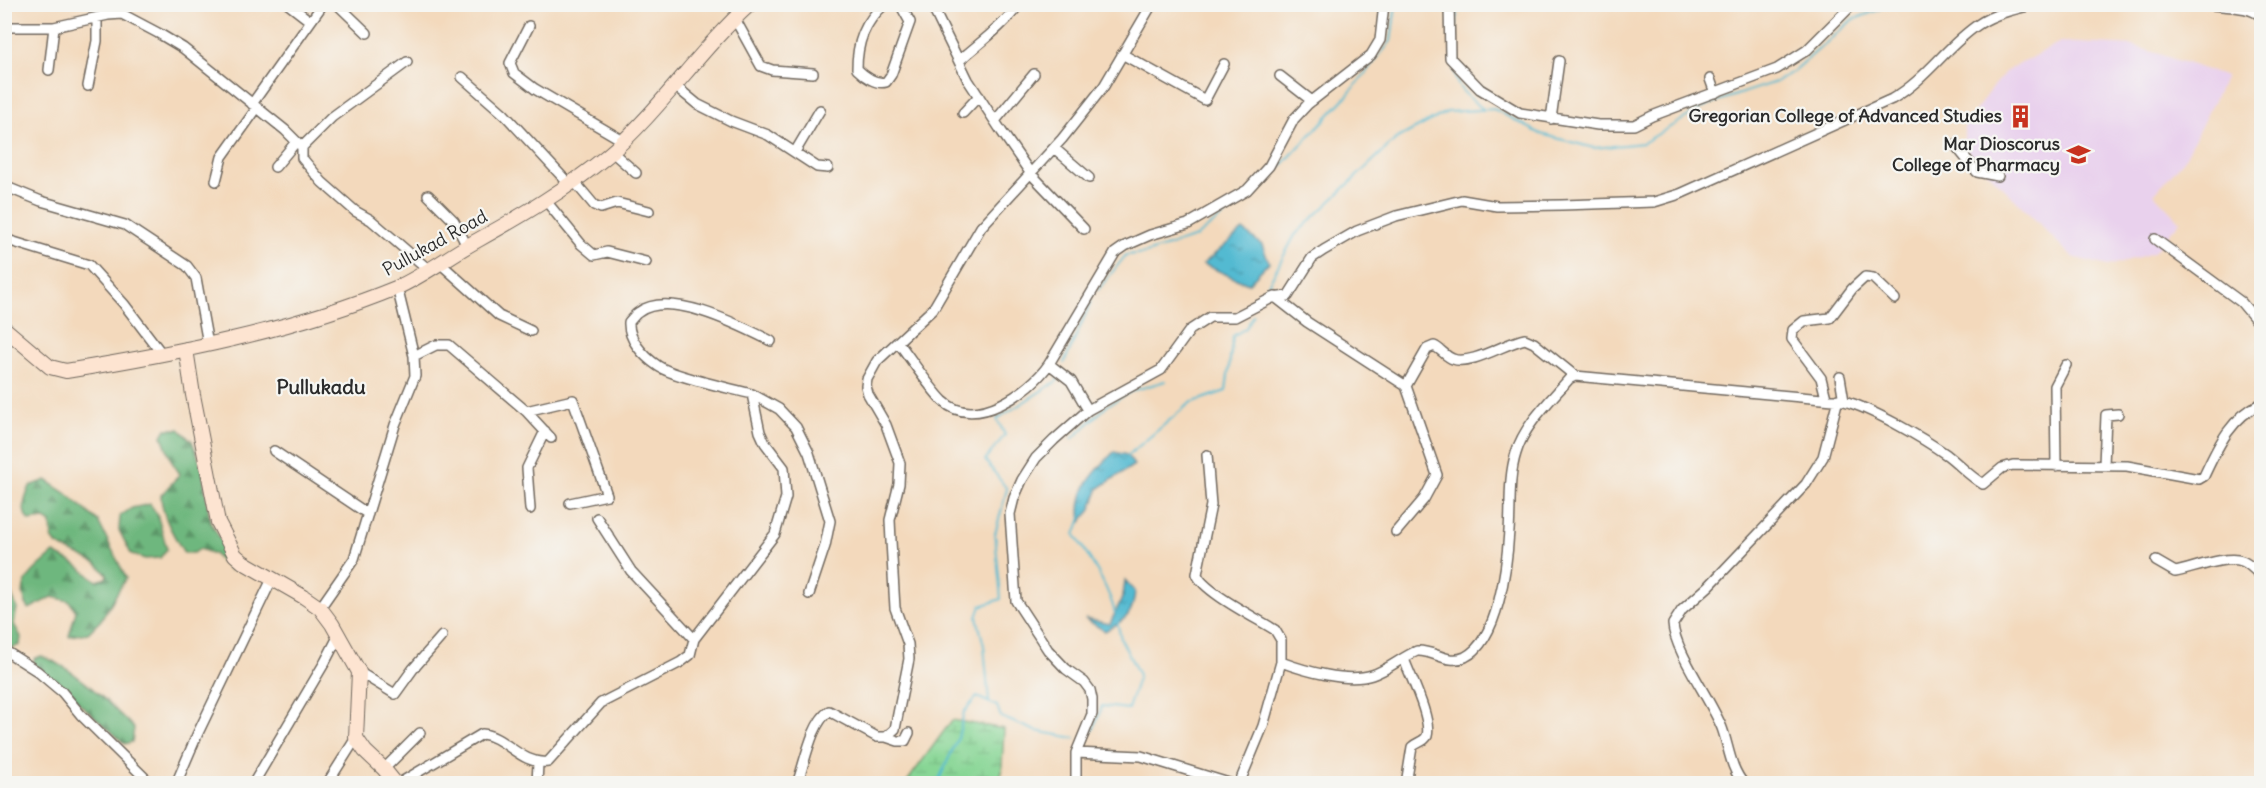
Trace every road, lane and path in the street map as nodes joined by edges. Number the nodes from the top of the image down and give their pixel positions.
1 (288, 4) edge
2 (323, 4) edge
3 (337, 4) edge
4 (750, 4) edge
5 (885, 4) edge
6 (900, 4) edge
7 (932, 4) edge
8 (1019, 4) edge
9 (1152, 4) edge
10 (1384, 4) edge
11 (1449, 4) edge
12 (1853, 4) edge
13 (2036, 4) edge
14 (2205, 4) edge
15 (2262, 17) edge
16 (97, 18) junction
17 (735, 19) junction
18 (310, 21) junction
19 (529, 26) dead end
20 (4, 27) edge
21 (54, 27) junction
22 (367, 33) dead end
23 (1122, 54) junction
24 (959, 61) junction
25 (407, 62) dead end
26 (1559, 62) dead end
27 (1224, 64) dead end
28 (49, 70) dead end
29 (813, 73) dead end
30 (1034, 74) dead end
31 (1280, 76) dead end
32 (462, 77) dead end
33 (1710, 79) dead end
34 (674, 85) junction
35 (88, 86) dead end
36 (1715, 93) junction
37 (979, 96) junction
38 (1312, 101) junction
39 (255, 106) junction
40 (820, 110) dead end
41 (963, 113) dead end
42 (1551, 119) junction
43 (995, 120) junction
44 (622, 140) junction
45 (299, 144) junction
46 (1955, 145) dead end
47 (1054, 148) junction
48 (611, 151) junction
49 (795, 152) junction
50 (275, 167) dead end
51 (828, 168) dead end
52 (636, 173) dead end
53 (1031, 174) junction
54 (1998, 177) dead end
55 (1089, 178) dead end
56 (216, 181) dead end
57 (571, 182) junction
58 (4, 186) edge
59 (428, 195) dead end
60 (546, 201) junction
61 (649, 211) dead end
62 (1084, 229) dead end
63 (4, 239) edge
64 (2155, 239) dead end
65 (467, 246) junction
66 (645, 262) dead end
67 (435, 267) junction
68 (397, 287) junction
69 (1275, 297) junction
70 (1895, 299) dead end
71 (2262, 327) edge
72 (4, 328) edge
73 (531, 331) dead end
74 (771, 341) dead end
75 (898, 342) junction
76 (208, 344) junction
77 (186, 349) junction
78 (162, 354) junction
79 (414, 356) junction
80 (1049, 364) junction
81 (2066, 365) dead end
82 (1575, 376) junction
83 (1840, 377) dead end
84 (1406, 386) junction
85 (752, 394) junction
86 (1826, 398) junction
87 (1841, 400) junction
88 (2262, 403) edge
89 (1088, 410) junction
90 (526, 411) junction
91 (2118, 414) dead end
92 (274, 451) dead end
93 (1207, 455) dead end
94 (2056, 465) junction
95 (2104, 465) junction
96 (570, 503) dead end
97 (531, 509) dead end
98 (368, 514) junction
99 (597, 518) dead end
100 (1396, 532) dead end
101 (2156, 561) dead end
102 (2262, 576) edge
103 (272, 579) junction
104 (809, 594) dead end
105 (320, 608) junction
106 (339, 635) junction
107 (442, 636) dead end
108 (694, 639) junction
109 (4, 650) edge
110 (1404, 659) junction
111 (1281, 662) junction
112 (359, 672) junction
113 (420, 733) dead end
114 (909, 733) dead end
115 (886, 737) junction
116 (356, 738) junction
117 (1076, 753) junction
118 (538, 763) junction
119 (384, 769) junction
120 (403, 782) edge
121 (151, 783) edge
122 (176, 783) edge
123 (253, 783) edge
124 (327, 783) edge
125 (537, 783) edge
126 (797, 783) edge
127 (1076, 783) edge
128 (1232, 783) edge
129 (1239, 783) edge
130 (1407, 783) edge
131 (1744, 783) edge

1 - 18 street
2 - 18 street
3 - 22 street
4 - 17 street, Pullukad Road
5 - 6 street
7 - 24 street
8 - 24 street
9 - 23 street
10 - 38 street
11 - 42 street
12 - 36 street
13 - 69 street
14 - 15 street
16 - 21 street
16 - 35 street
16 - 39 street
17 - 29 street
17 - 34 street, Pullukad Road
18 - 39 street
19 - 44 street
20 - 21 street
21 - 28 street
23 - 27 street
23 - 47 street
24 - 37 street
25 - 45 street
26 - 42 street
30 - 43 street
31 - 38 street
32 - 57 street
33 - 36 street
34 - 44 street, Pullukad Road
34 - 49 street
36 - 42 street
37 - 41 street
37 - 43 street
38 - 80 street
39 - 45 street
39 - 56 street
40 - 49 street
43 - 53 street
44 - 48 street, Pullukad Road
45 - 50 street
45 - 67 street
46 - 54 street
47 - 53 street
47 - 55 street
48 - 52 street
48 - 57 street, Pullukad Road
49 - 51 street
53 - 62 street
53 - 75 street
57 - 60 street, Pullukad Road
57 - 61 street
58 - 76 street
59 - 65 street
60 - 65 street, Pullukad Road
60 - 66 street
63 - 78 street
64 - 71 street
65 - 67 street, Pullukad Road
67 - 68 street, Pullukad Road
67 - 73 street
68 - 76 street, Pullukad Road
68 - 79 street
69 - 84 street
69 - 89 street
70 - 86 street
72 - 78 street, Pullukad Road
74 - 85 street
75 - 80 street
75 - 115 street
76 - 77 street, Pullukad Road
77 - 78 street, Pullukad Road
77 - 103 street
79 - 90 street
79 - 98 street
80 - 89 street
81 - 94 street
82 - 84 street
82 - 86 street
82 - 110 street
83 - 87 street
84 - 100 street
85 - 104 street
85 - 108 street
86 - 87 street
87 - 94 street
87 - 131 street
88 - 95 street
89 - 117 street
90 - 96 street
90 - 97 street
91 - 95 street
92 - 98 street
93 - 111 street
94 - 95 street
98 - 105 street
99 - 108 street
101 - 102 street
103 - 105 street
103 - 122 street
105 - 106 street
106 - 112 street
106 - 123 street
107 - 112 street
108 - 118 street
109 - 121 street
110 - 111 street
110 - 130 street
111 - 129 street
112 - 116 street
113 - 119 street
114 - 115 street
115 - 126 street
116 - 119 street
116 - 124 street
117 - 127 street
117 - 128 street
118 - 120 street
118 - 125 street
119 - 120 street

